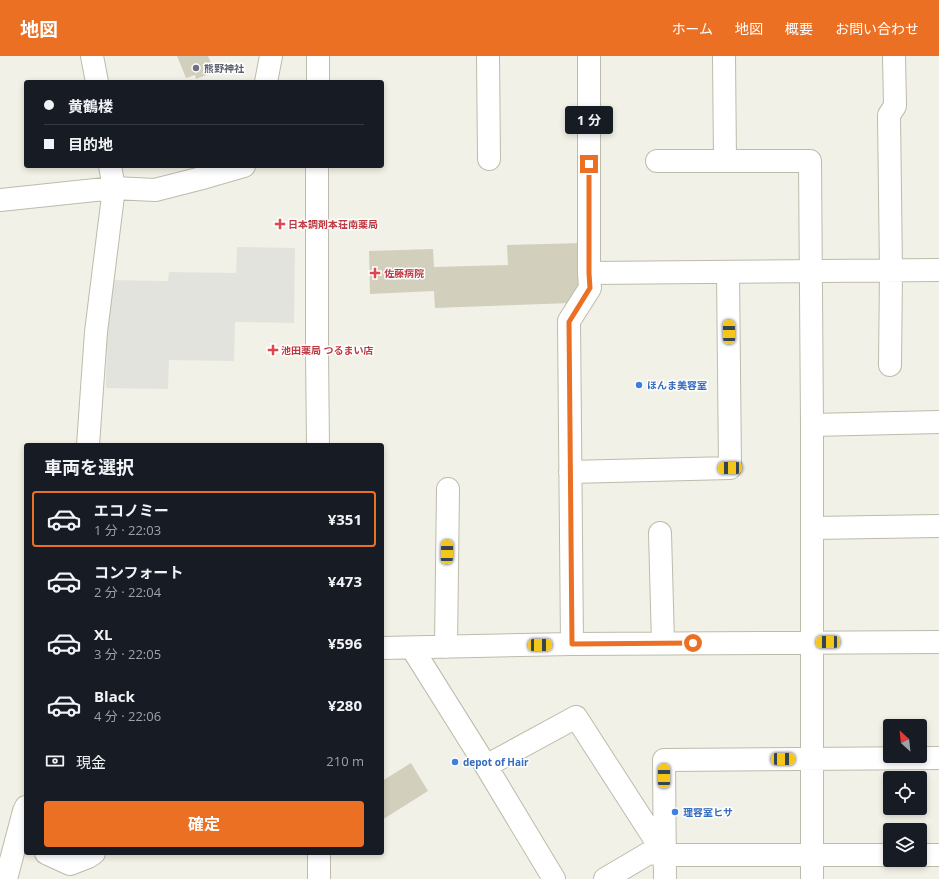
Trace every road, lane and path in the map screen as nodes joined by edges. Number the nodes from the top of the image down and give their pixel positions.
1 (92, 56) edge
2 (271, 56) edge
3 (318, 56) edge
4 (488, 56) edge
5 (589, 56) edge
6 (724, 56) edge
7 (894, 56) edge
8 (96, 80) edge
9 (266, 80) edge
10 (318, 80) edge
11 (489, 159) dead end
12 (657, 161) dead end
13 (725, 161) junction
14 (110, 168) edge
15 (237, 168) edge
16 (317, 168) edge
17 (114, 188) junction
18 (0, 200) edge
19 (939, 270) edge
20 (811, 271) junction
21 (891, 271) junction
22 (728, 272) junction
23 (589, 273) junction
24 (890, 365) dead end
25 (939, 422) edge
26 (812, 424) junction
27 (88, 443) edge
28 (318, 443) edge
29 (570, 472) junction
30 (448, 489) dead end
31 (939, 526) edge
32 (812, 528) junction
33 (660, 533) dead end
34 (812, 642) junction
35 (939, 642) edge
36 (663, 643) junction
37 (572, 644) junction
38 (446, 647) junction
39 (384, 648) edge
40 (412, 648) junction
41 (939, 758) edge
42 (812, 759) junction
43 (486, 766) junction
44 (24, 811) edge
45 (21, 841) edge
46 (50, 855) edge
47 (91, 855) edge
48 (319, 855) edge
49 (665, 855) junction
50 (812, 855) junction
51 (883, 855) edge
52 (927, 855) edge
53 (939, 855) edge
54 (6, 879) edge
55 (319, 879) edge
56 (554, 879) edge
57 (605, 879) edge
58 (664, 879) edge
59 (812, 879) edge

1 - 8 street
2 - 9 street
3 - 10 street
4 - 11 street
5 - 23 street
6 - 13 street
7 - 21 street
12 - 13 street
13 - 20 street
14 - 17 street
15 - 17 street
16 - 28 street
17 - 18 street
17 - 27 street
19 - 21 street
20 - 21 street
20 - 22 street
20 - 26 street
21 - 24 street
22 - 23 street
22 - 29 street
23 - 29 street
25 - 26 street
26 - 32 street
29 - 37 street
30 - 38 street
31 - 32 street
32 - 34 street
33 - 36 street
34 - 35 street
34 - 36 street
34 - 42 street
36 - 37 street
37 - 38 street
38 - 40 street
39 - 40 street
40 - 43 street
41 - 42 street
42 - 49 street
42 - 50 street
43 - 49 street
43 - 56 street
44 - 45 street
45 - 54 street
46 - 47 street
48 - 55 street
49 - 50 street
49 - 57 street
49 - 58 street
50 - 51 street
50 - 59 street
52 - 53 street

